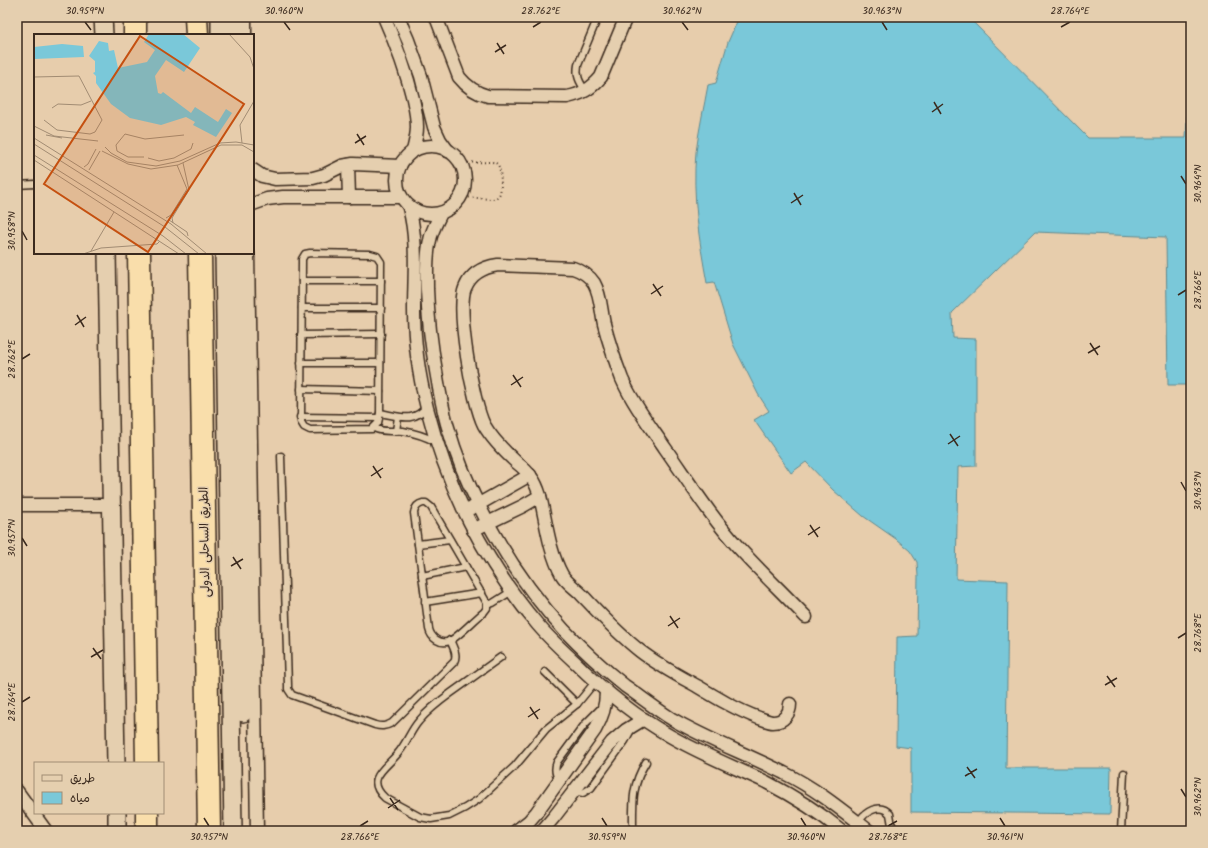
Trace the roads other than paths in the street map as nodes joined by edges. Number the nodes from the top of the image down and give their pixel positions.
1 (94, 17) edge
2 (103, 17) edge
3 (135, 17) edge
4 (196, 17) edge
5 (220, 17) edge
6 (233, 17) edge
7 (245, 17) edge
8 (384, 17) edge
9 (398, 17) edge
10 (436, 17) edge
11 (598, 17) edge
12 (626, 17) edge
13 (95, 34) edge
14 (104, 34) edge
15 (135, 34) edge
16 (197, 34) edge
17 (220, 34) edge
18 (233, 34) edge
19 (245, 34) edge
20 (587, 91) junction
21 (430, 114) junction
22 (417, 116) junction
23 (413, 151) junction
24 (448, 151) junction
25 (348, 165) junction
26 (400, 166) junction
27 (254, 171) edge
28 (34, 184) edge
29 (17, 185) edge
30 (348, 197) junction
31 (401, 197) junction
32 (254, 204) edge
33 (409, 208) junction
34 (441, 213) junction
35 (98, 254) edge
36 (107, 254) edge
37 (139, 254) edge
38 (200, 254) edge
39 (224, 254) edge
40 (236, 254) edge
41 (248, 254) edge
42 (302, 281) junction
43 (381, 281) junction
44 (302, 308) junction
45 (381, 308) junction
46 (381, 334) junction
47 (302, 335) junction
48 (301, 363) junction
49 (380, 363) junction
50 (301, 389) junction
51 (380, 391) junction
52 (427, 406) junction
53 (380, 416) junction
54 (398, 416) junction
55 (300, 417) junction
56 (374, 428) junction
57 (396, 431) junction
58 (436, 442) junction
59 (281, 456) dead end
60 (530, 475) junction
61 (540, 496) junction
62 (513, 498) junction
63 (17, 505) edge
64 (102, 505) junction
65 (479, 505) junction
66 (464, 512) junction
67 (488, 523) junction
68 (473, 530) junction
69 (450, 540) junction
70 (418, 544) junction
71 (466, 568) junction
72 (422, 576) junction
73 (512, 591) junction
74 (482, 593) junction
75 (425, 602) junction
76 (487, 605) junction
77 (806, 617) dead end
78 (248, 629) junction
79 (565, 632) junction
80 (450, 640) junction
81 (554, 643) junction
82 (501, 657) dead end
83 (545, 672) dead end
84 (610, 673) junction
85 (602, 691) junction
86 (577, 704) junction
87 (790, 704) dead end
88 (639, 722) junction
89 (693, 730) junction
90 (685, 744) junction
91 (106, 762) edge
92 (116, 762) edge
93 (146, 762) edge
94 (646, 762) dead end
95 (1124, 773) dead end
96 (560, 780) junction
97 (238, 786) junction
98 (17, 791) edge
99 (574, 791) junction
100 (107, 814) edge
101 (117, 814) edge
102 (147, 814) edge
103 (858, 823) junction
104 (255, 830) edge
105 (46, 831) edge
106 (107, 831) edge
107 (117, 831) edge
108 (147, 831) edge
109 (209, 831) edge
110 (233, 831) edge
111 (516, 831) edge
112 (542, 831) edge
113 (632, 831) edge
114 (842, 831) edge
115 (869, 831) edge
116 (893, 831) edge
117 (1121, 831) edge

1 - 13 main road
2 - 14 main road
3 - 15 highway
4 - 16 highway
5 - 17 main road
6 - 18 main road
7 - 19 street
8 - 22 street
9 - 21 street
10 - 20 street
11 - 20 lane
12 - 20 street
21 - 22 street
21 - 24 street
22 - 23 street
23 - 24 street
23 - 26 street
24 - 34 street
25 - 26 street
25 - 27 street
25 - 30 street
26 - 31 street
28 - 29 lane
30 - 31 street
30 - 32 street
31 - 33 street
33 - 34 street
33 - 52 street
34 - 65 street
35 - 64 main road
36 - 92 main road
37 - 93 highway
38 - 109 highway, الطريق الساحلى الدولى
39 - 97 main road
40 - 78 main road
41 - 78 street
42 - 43 lane
42 - 43 lane
42 - 44 lane
43 - 45 lane
44 - 45 lane
44 - 47 lane
45 - 46 lane
46 - 47 lane
46 - 49 lane
47 - 48 lane
48 - 49 lane
48 - 50 lane
49 - 51 lane
50 - 51 lane
50 - 55 lane
51 - 53 lane
52 - 54 lane
52 - 58 street
53 - 54 lane
53 - 55 lane
53 - 56 lane
54 - 57 lane
55 - 56 lane
56 - 57 lane
57 - 58 lane
58 - 66 street
59 - 80 lane
60 - 61 street
60 - 62 street
60 - 77 street
61 - 62 street
61 - 87 street
62 - 65 street
62 - 67 street
63 - 64 street
64 - 91 main road
65 - 66 street
65 - 67 street
66 - 68 street
67 - 68 street
67 - 79 street
68 - 73 street
69 - 70 lane
69 - 70 lane
69 - 71 lane
70 - 72 lane
71 - 72 lane
71 - 74 lane
72 - 75 lane
73 - 76 lane
73 - 81 street
74 - 75 lane
74 - 76 lane
75 - 80 lane
76 - 80 lane
78 - 97 main road
78 - 104 street
79 - 81 street
79 - 84 street
81 - 85 street
82 - 86 lane
83 - 86 lane
84 - 85 street
84 - 89 street
85 - 86 lane
85 - 88 street
85 - 96 street
88 - 90 street
88 - 99 street
89 - 90 street
89 - 103 street
90 - 114 street
94 - 113 lane
95 - 117 lane
96 - 99 street
96 - 111 street
97 - 104 main road
97 - 110 main road
98 - 105 street
99 - 112 street
100 - 106 main road
101 - 107 main road
102 - 108 highway
103 - 115 street
103 - 116 lane

